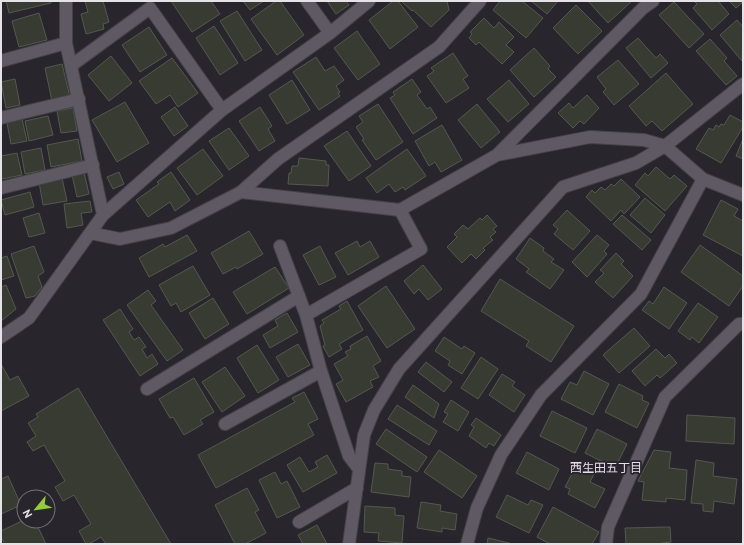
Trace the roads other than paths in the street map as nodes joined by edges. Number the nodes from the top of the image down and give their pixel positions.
1 (66, 1) edge
2 (307, 1) edge
3 (369, 1) edge
4 (480, 1) edge
5 (652, 1) edge
6 (330, 33) junction
7 (66, 43) junction
8 (1, 61) edge
9 (72, 65) junction
10 (743, 84) edge
11 (79, 99) junction
12 (222, 110) junction
13 (1, 118) edge
14 (665, 146) junction
15 (497, 155) junction
16 (93, 165) junction
17 (703, 179) junction
18 (1, 188) edge
19 (241, 192) junction
20 (743, 195) edge
21 (400, 210) junction
22 (104, 215) junction
23 (90, 233) junction
24 (280, 246) dead end
25 (299, 296) junction
26 (306, 315) junction
27 (743, 324) edge
28 (1, 337) edge
29 (321, 371) junction
30 (147, 389) dead end
31 (225, 424) dead end
32 (358, 468) junction
33 (357, 488) junction
34 (299, 522) dead end
35 (349, 544) edge
36 (467, 544) edge
37 (606, 544) edge

1 - 7 street
2 - 6 street
3 - 6 street
4 - 19 street
5 - 15 street
6 - 12 street
7 - 8 street
7 - 9 street
9 - 11 street
9 - 12 street
10 - 14 street
11 - 13 street
11 - 16 street
12 - 22 street
14 - 15 street
14 - 17 street
14 - 32 street
15 - 21 street
16 - 18 street
16 - 22 street
17 - 20 street
17 - 36 street
19 - 21 street
19 - 23 street
21 - 26 street
22 - 23 street
23 - 28 street
24 - 25 street
25 - 26 street
25 - 30 street
26 - 29 street
27 - 37 street
29 - 31 street
29 - 32 street
32 - 33 street
33 - 34 street
33 - 35 street

